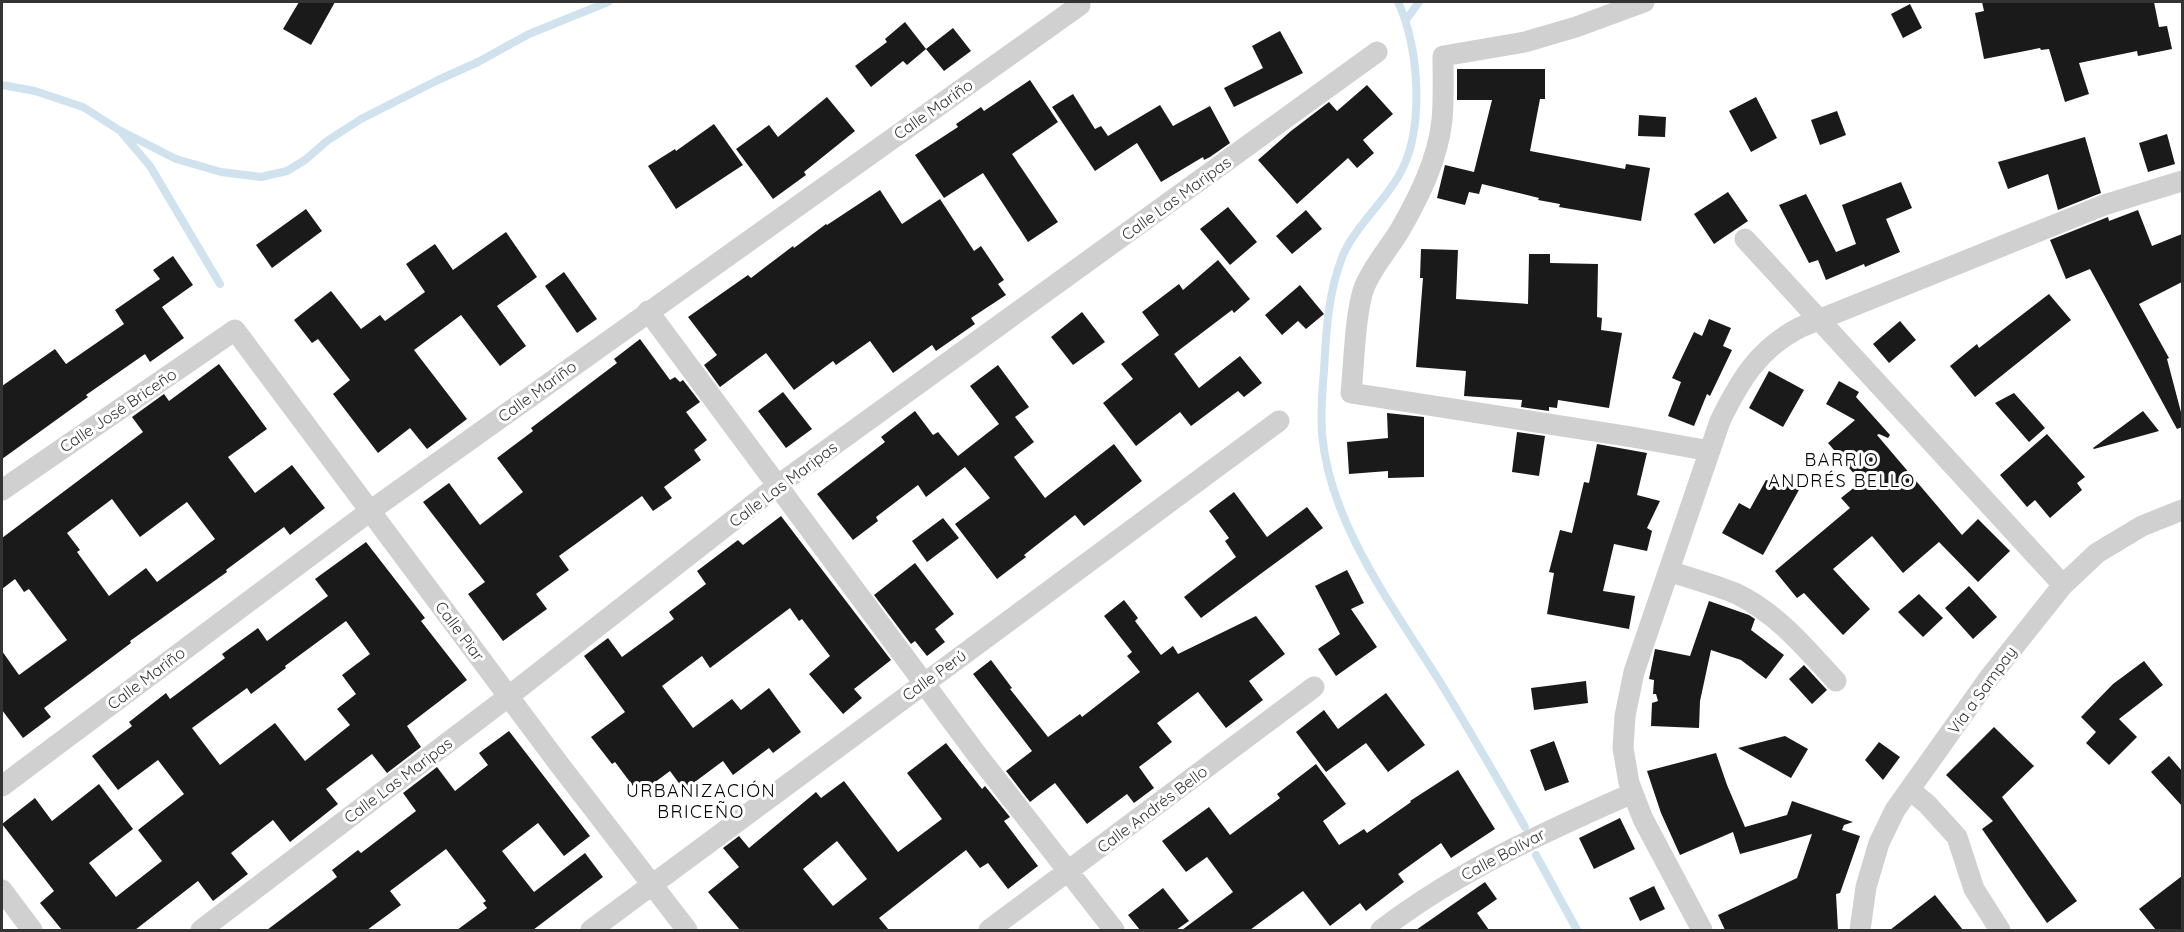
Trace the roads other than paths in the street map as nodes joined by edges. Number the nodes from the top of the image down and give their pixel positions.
1 (1644, 2) edge
2 (1080, 5) dead end
3 (1604, 8) edge
4 (1377, 52) dead end
5 (2182, 180) edge
6 (1745, 239) dead end
7 (648, 311) junction
8 (1818, 319) junction
9 (235, 330) joint
10 (1279, 421) dead end
11 (1710, 451) junction
12 (777, 486) junction
13 (2, 489) edge
14 (370, 510) junction
15 (2182, 510) edge
16 (1669, 571) junction
17 (2063, 585) junction
18 (1836, 681) dead end
19 (924, 682) junction
20 (1314, 687) dead end
21 (509, 696) junction
22 (2, 786) edge
23 (1910, 790) junction
24 (1633, 793) junction
25 (1068, 872) junction
26 (652, 884) junction
27 (2, 890) edge
28 (1405, 923) edge
29 (32, 930) edge
30 (201, 930) edge
31 (591, 930) edge
32 (687, 930) edge
33 (989, 930) edge
34 (1114, 930) edge
35 (1381, 930) edge
36 (1702, 930) edge
37 (1860, 930) edge
38 (2000, 930) edge

1 - 3 street
2 - 7 street, Calle Mariño
3 - 11 street
4 - 12 street, Calle Las Maripas
5 - 8 street
6 - 8 street
7 - 12 street
7 - 14 street, Calle Mariño
8 - 11 street
8 - 17 street
9 - 13 street, Calle José Briceño
9 - 14 street, Calle Piar
10 - 19 street, Calle Perú
11 - 16 street
12 - 19 street
12 - 21 street, Calle Las Maripas
14 - 21 street, Calle Piar
14 - 22 street, Calle Mariño
15 - 17 street, Vía a Sampay
16 - 18 street
16 - 24 street
17 - 23 street, Vía a Sampay
19 - 25 street
19 - 26 street, Calle Perú
20 - 25 street, Calle Andrés Bello
21 - 26 street, Calle Piar
21 - 30 street, Calle Las Maripas
23 - 37 street, Vía a Sampay
23 - 38 street
24 - 28 street, Calle Bolívar
24 - 36 street
25 - 33 street, Calle Andrés Bello
25 - 34 street
26 - 31 street, Calle Perú
26 - 32 street, Calle Piar
27 - 29 street
28 - 35 street, Calle Bolívar

